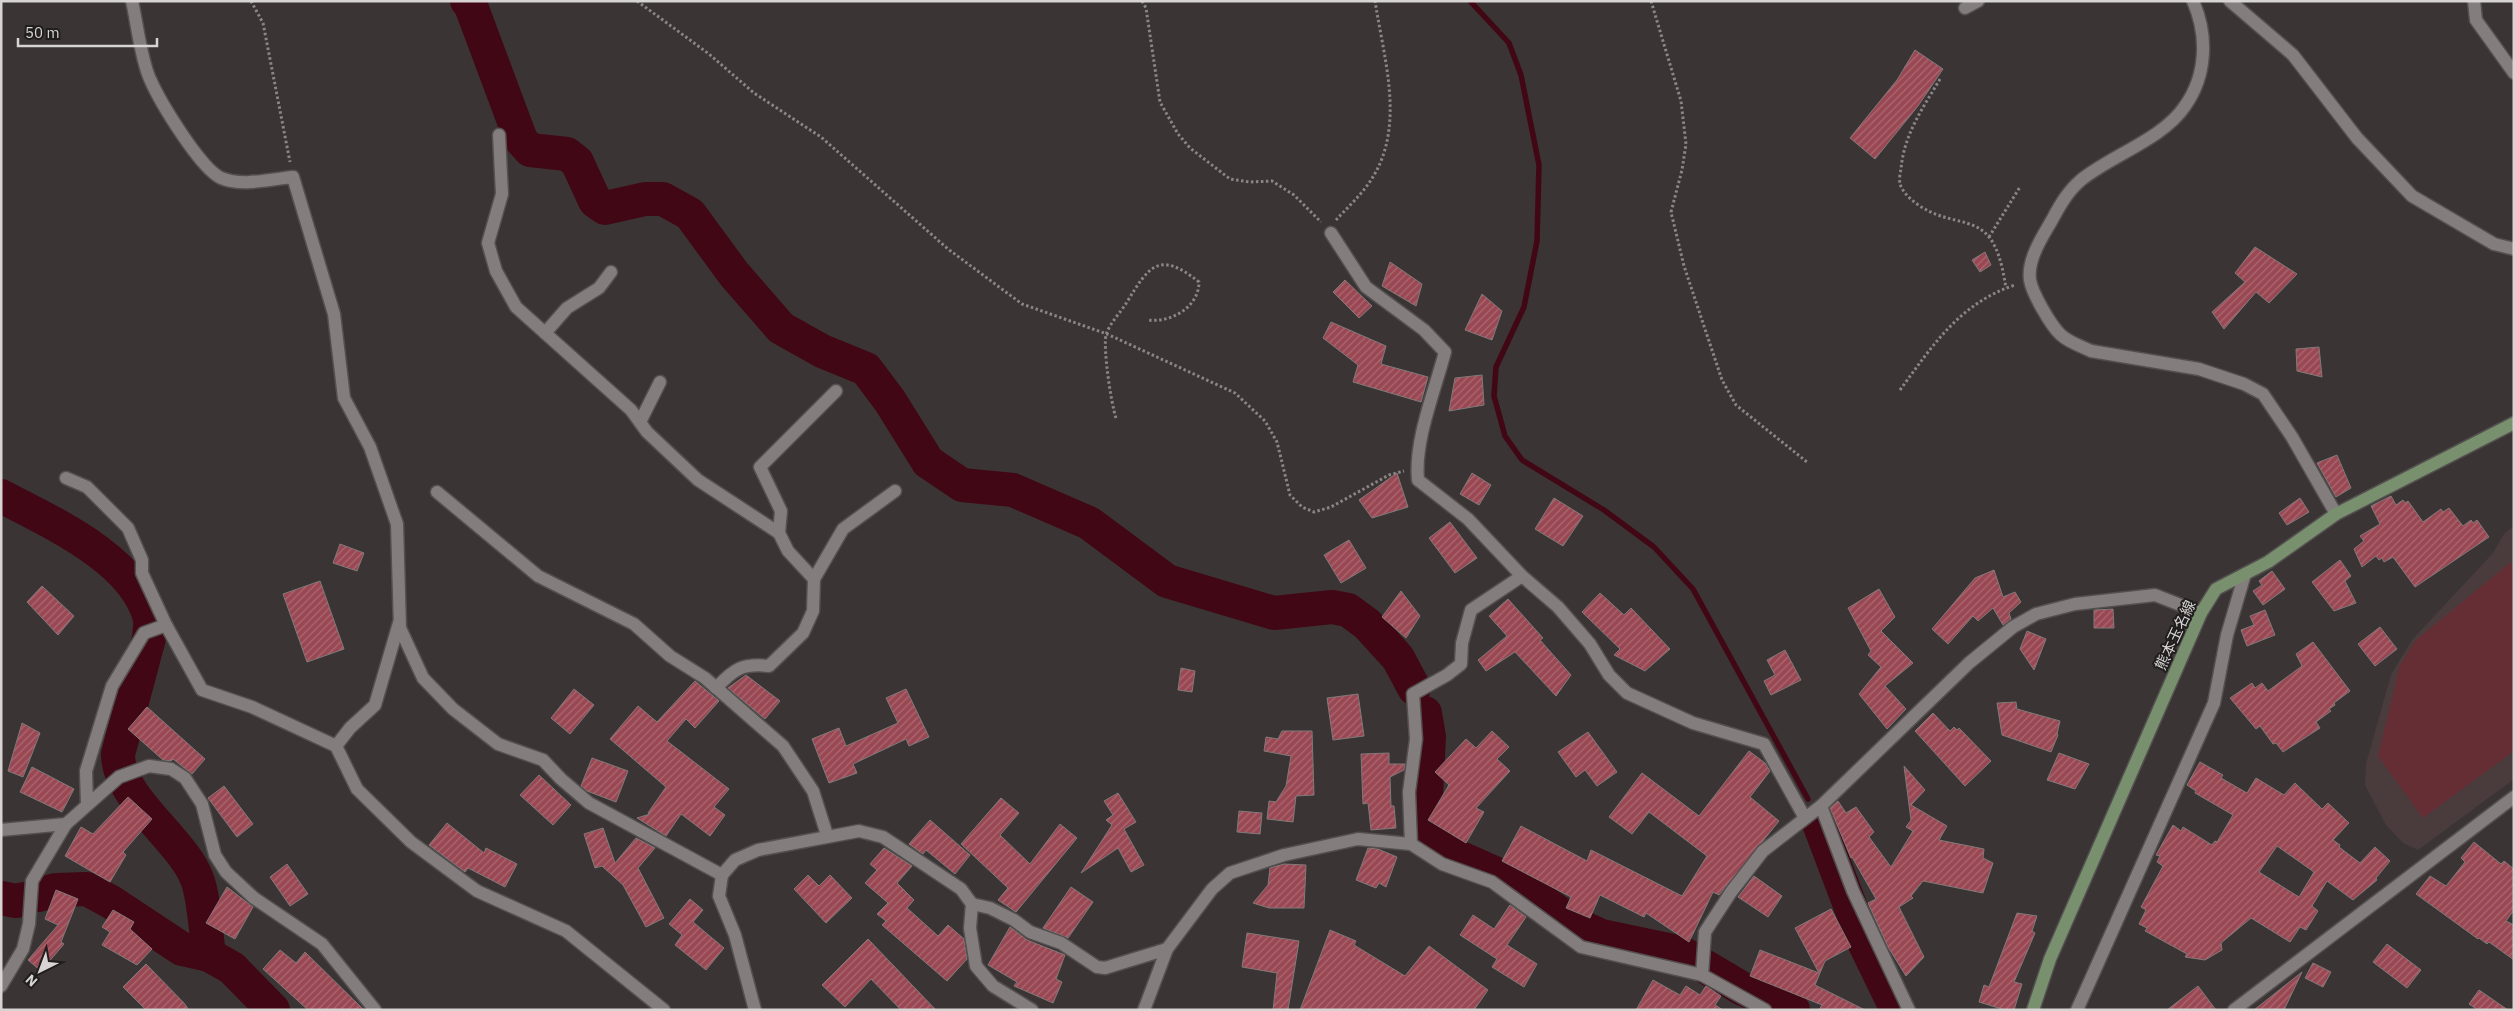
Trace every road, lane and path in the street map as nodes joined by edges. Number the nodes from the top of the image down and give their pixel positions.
1 (132, 1) edge
2 (251, 1) edge
3 (637, 1) edge
4 (1142, 1) edge
5 (1375, 1) edge
6 (1651, 1) edge
7 (1978, 1) edge
8 (2193, 1) edge
9 (2230, 1) edge
10 (2474, 1) edge
11 (1965, 8) dead end
12 (2514, 72) edge
13 (1940, 79) dead end
14 (499, 135) dead end
15 (293, 177) junction
16 (2020, 187) dead end
17 (1331, 233) junction
18 (1989, 237) junction
19 (2514, 249) edge
20 (611, 272) dead end
21 (2030, 280) junction
22 (2006, 288) junction
23 (1148, 320) dead end
24 (544, 333) junction
25 (1106, 334) junction
26 (660, 382) dead end
27 (1900, 390) dead end
28 (836, 391) dead end
29 (1116, 418) dead end
30 (640, 422) junction
31 (2514, 423) edge
32 (1807, 462) dead end
33 (1417, 468) junction
34 (66, 478) dead end
35 (895, 491) dead end
36 (438, 492) dead end
37 (2336, 514) junction
38 (779, 533) junction
39 (2245, 574) junction
40 (1522, 576) junction
41 (814, 579) junction
42 (2201, 613) junction
43 (399, 621) junction
44 (156, 629) junction
45 (716, 688) junction
46 (336, 746) junction
47 (2514, 797) edge
48 (87, 804) junction
49 (1821, 806) junction
50 (1805, 818) junction
51 (66, 824) junction
52 (1, 830) edge
53 (827, 835) junction
54 (1411, 844) junction
55 (722, 875) junction
56 (972, 904) junction
57 (1168, 949) junction
58 (1701, 972) junction
59 (1, 986) edge
60 (375, 1010) edge
61 (664, 1010) edge
62 (755, 1010) edge
63 (1032, 1010) edge
64 (1144, 1010) edge
65 (1765, 1010) edge
66 (1909, 1010) edge
67 (2033, 1010) edge
68 (2076, 1010) edge
69 (2234, 1010) edge

1 - 15 street
2 - 15 path
3 - 25 path
4 - 17 path
5 - 17 path
6 - 32 path
7 - 11 street
8 - 21 street
9 - 19 street
10 - 12 street
13 - 18 path
14 - 24 street
15 - 43 street
16 - 18 path
17 - 33 street
18 - 22 path
20 - 24 street
21 - 22 path
21 - 37 street
22 - 27 path
23 - 25 path
24 - 30 street
25 - 29 path
25 - 33 path
26 - 30 street
28 - 38 street
30 - 38 street
31 - 37 main road, 熊本玉名線
33 - 40 street
34 - 44 street
35 - 41 street
36 - 45 street
37 - 39 main road, 熊本玉名線
38 - 41 street
39 - 42 main road, 熊本玉名線
39 - 68 street
40 - 50 street
40 - 54 street
41 - 45 street
42 - 49 street
42 - 67 main road, 熊本玉名線
43 - 46 street
43 - 55 street
44 - 46 street
44 - 48 street
45 - 53 street
46 - 61 street
47 - 69 street
48 - 51 street
48 - 60 street
49 - 50 street
49 - 66 street
50 - 58 street
51 - 52 street
51 - 59 street
53 - 55 street
53 - 56 street
54 - 57 street
54 - 58 street
55 - 62 street
56 - 57 street
56 - 63 street
57 - 64 street
58 - 65 street

